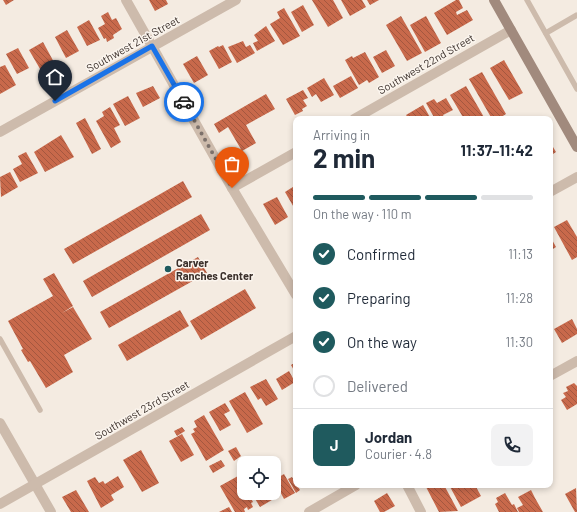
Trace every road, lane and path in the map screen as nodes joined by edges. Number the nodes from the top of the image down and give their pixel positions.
1 (126, 0) edge
2 (236, 0) edge
3 (494, 0) edge
4 (527, 0) edge
5 (577, 15) edge
6 (511, 30) junction
7 (546, 33) junction
8 (152, 46) junction
9 (577, 88) edge
10 (359, 116) edge
11 (0, 132) edge
12 (577, 147) edge
13 (293, 154) edge
14 (577, 177) edge
15 (232, 188) junction
16 (553, 190) edge
17 (293, 290) edge
18 (293, 338) edge
19 (0, 339) edge
20 (577, 361) edge
21 (553, 374) edge
22 (40, 410) dead end
23 (0, 423) edge
24 (35, 485) junction
25 (351, 488) edge
26 (409, 488) edge
27 (0, 504) edge
28 (51, 512) edge
29 (309, 512) edge
30 (421, 512) edge

1 - 8 street
2 - 8 street, Southwest 21st Street
3 - 6 street
4 - 7 lane
5 - 7 lane
6 - 10 street, Southwest 22nd Street
6 - 12 street
7 - 9 lane
8 - 11 street, Southwest 21st Street
8 - 15 street
13 - 15 street
14 - 16 street
15 - 17 street
18 - 24 street, Southwest 23rd Street
19 - 22 lane
20 - 21 street
23 - 24 street
24 - 27 street, Southwest 23rd Street
24 - 28 street
25 - 29 street
26 - 30 street

